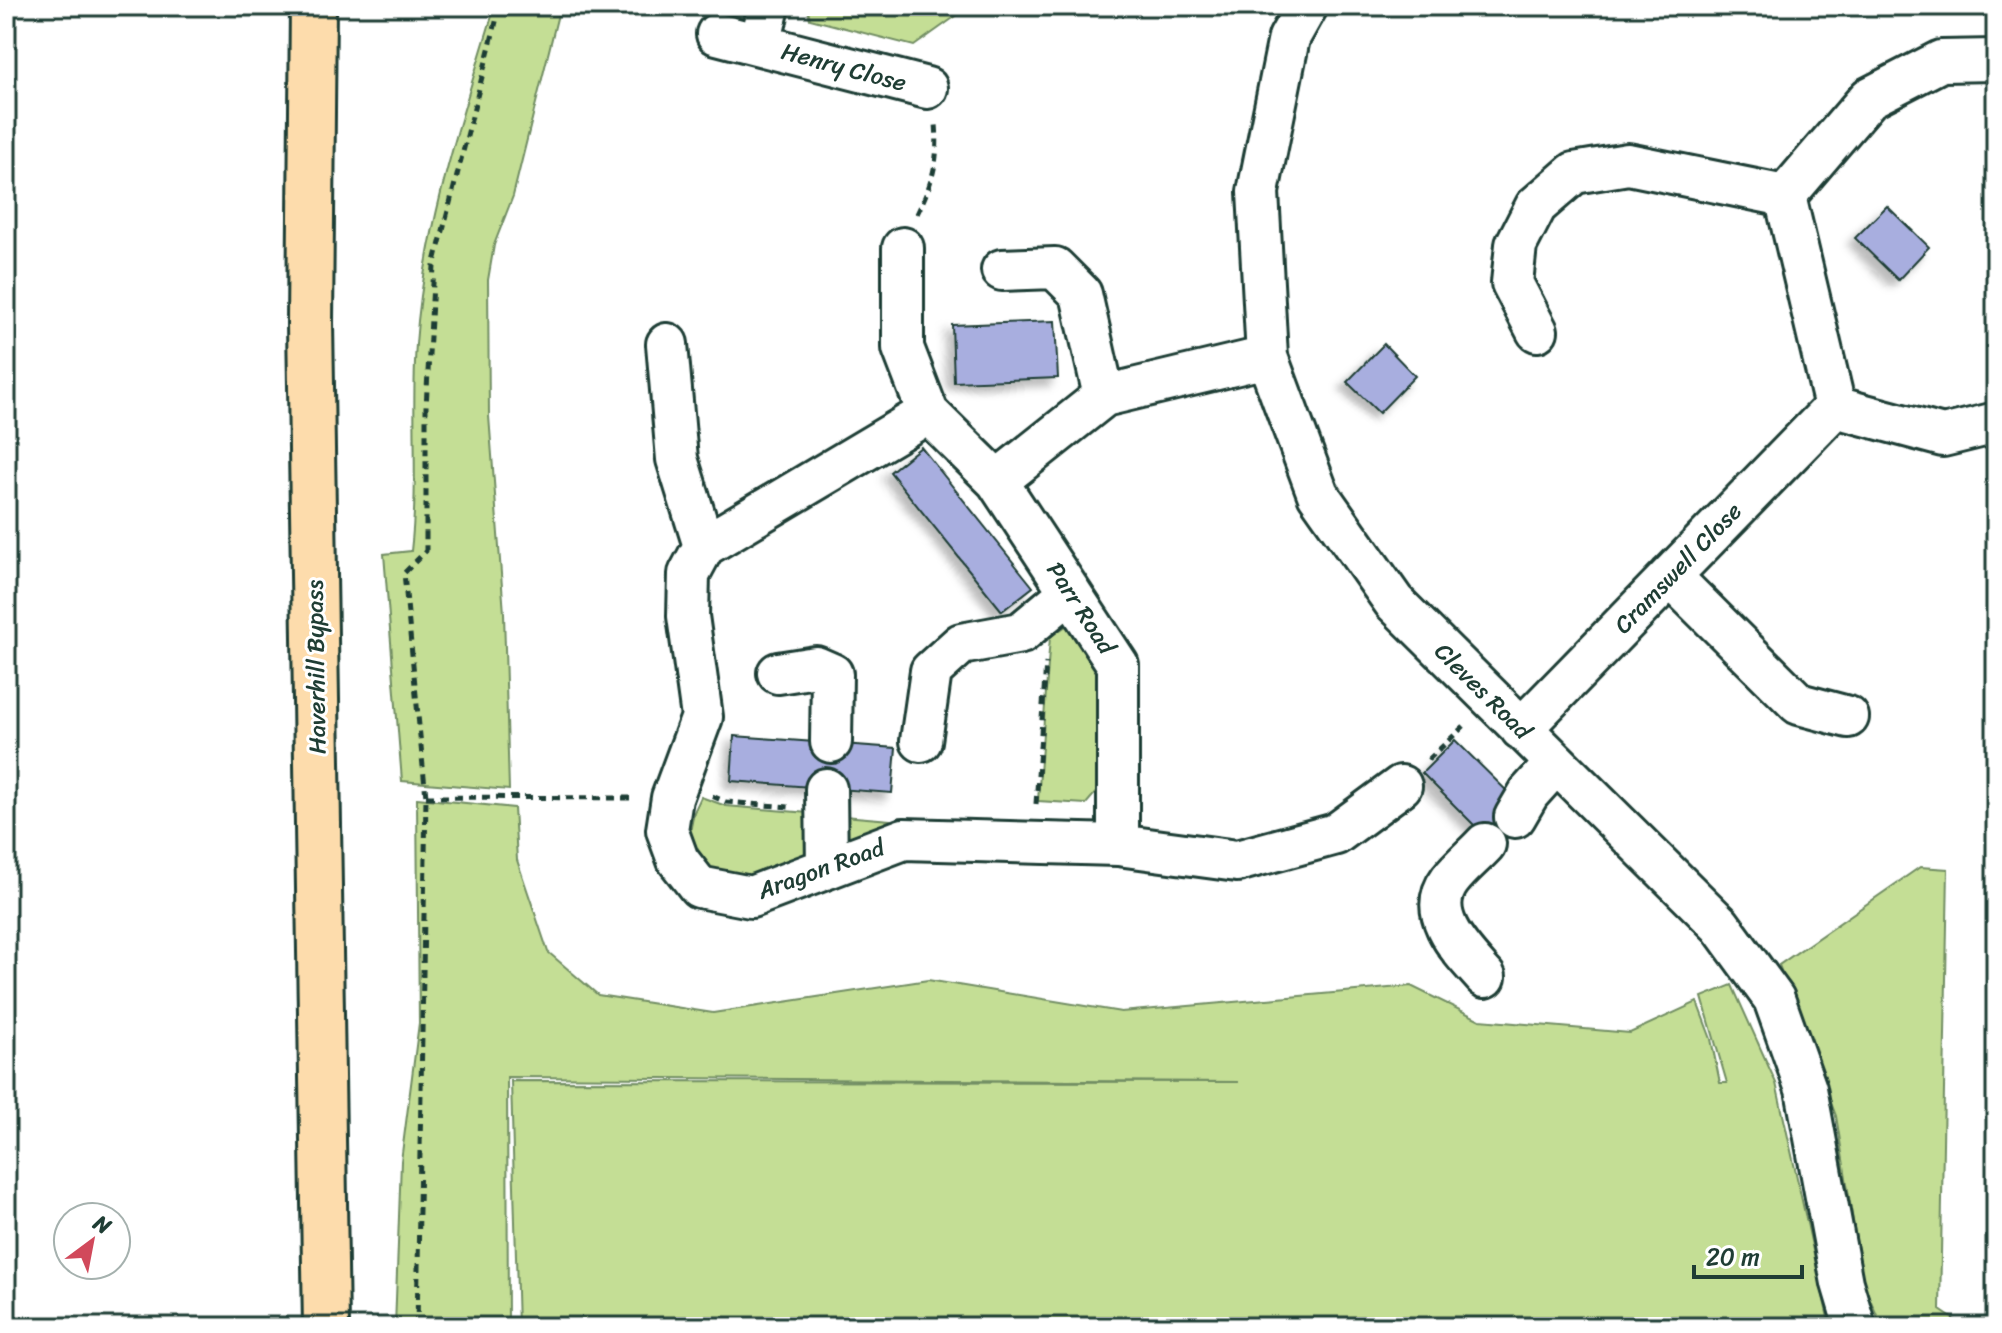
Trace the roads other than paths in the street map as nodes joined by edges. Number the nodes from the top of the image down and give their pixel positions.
1 (313, 6) edge
2 (769, 6) edge
3 (1307, 6) edge
4 (717, 34) dead end
5 (760, 45) junction
6 (1996, 60) edge
7 (927, 88) road end
8 (1785, 196) junction
9 (903, 248) road end
10 (1002, 270) dead end
11 (1537, 331) dead end
12 (667, 344) dead end
13 (1267, 357) junction
14 (1104, 396) junction
15 (1835, 407) junction
16 (928, 413) junction
17 (1996, 423) edge
18 (997, 481) junction
19 (704, 546) junction
20 (1670, 576) junction
21 (1070, 592) junction
22 (778, 673) dead end
23 (1848, 717) dead end
24 (1521, 729) junction
25 (921, 741) dead end
26 (831, 742) dead end
27 (1556, 763) junction
28 (1401, 786) road end
29 (826, 789) dead end
30 (1515, 817) dead end
31 (1485, 844) dead end
32 (1118, 845) junction
33 (827, 867) junction
34 (1485, 977) dead end
35 (326, 1327) edge
36 (1855, 1327) edge

1 - 35 main road, Haverhill Bypass
2 - 5 street, Henry Close
3 - 13 street, Cleves Road
4 - 5 street, Henry Close
5 - 7 street, Henry Close
6 - 8 street
8 - 11 street
8 - 15 street
9 - 16 street, Parr Road
10 - 14 street
12 - 19 street
13 - 14 street
13 - 24 street, Cleves Road
14 - 18 street
15 - 17 street
15 - 20 street, Cramswell Close
16 - 18 street, Parr Road
16 - 19 street
18 - 21 street, Parr Road
19 - 33 street, Aragon Road
20 - 23 street
20 - 24 street, Cramswell Close
21 - 25 street
21 - 32 street, Parr Road
22 - 26 street
24 - 27 street, Cleves Road
27 - 30 street
27 - 36 street, Cleves Road
28 - 32 street, Aragon Road
29 - 33 street
31 - 34 street
32 - 33 street, Aragon Road

